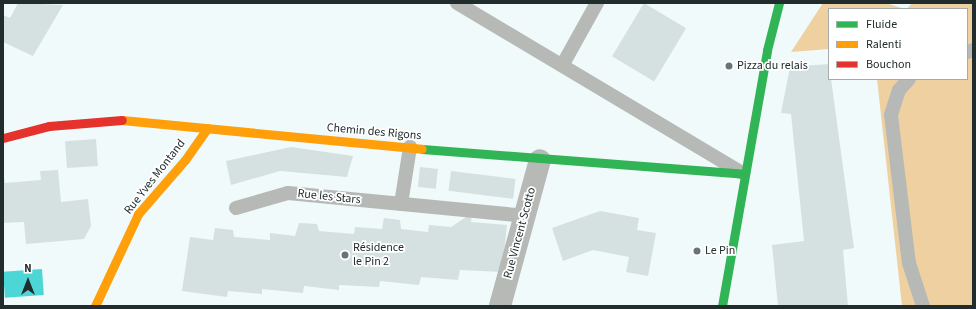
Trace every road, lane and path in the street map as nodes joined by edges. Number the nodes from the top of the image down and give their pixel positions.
1 (457, 3) edge
2 (597, 3) edge
3 (779, 3) edge
4 (563, 64) junction
5 (908, 80) edge
6 (206, 128) junction
7 (3, 138) edge
8 (410, 148) junction
9 (540, 160) junction
10 (744, 174) junction
11 (401, 204) junction
12 (236, 208) dead end
13 (525, 216) junction
14 (95, 306) edge
15 (500, 306) edge
16 (722, 306) edge
17 (923, 306) edge

1 - 4 lane
2 - 4 lane
3 - 10 street
4 - 10 lane
5 - 17 lane
6 - 7 street, Chemin des Rigons
6 - 8 street, Chemin des Rigons
6 - 14 street, Rue Yves Montand
8 - 9 street, Chemin des Rigons
8 - 11 lane
9 - 10 street, Chemin des Rigons
9 - 13 street, Rue Vincent Scotto
10 - 16 street
11 - 12 lane, Rue les Stars
11 - 13 lane, Rue les Stars
13 - 15 street, Rue Vincent Scotto

